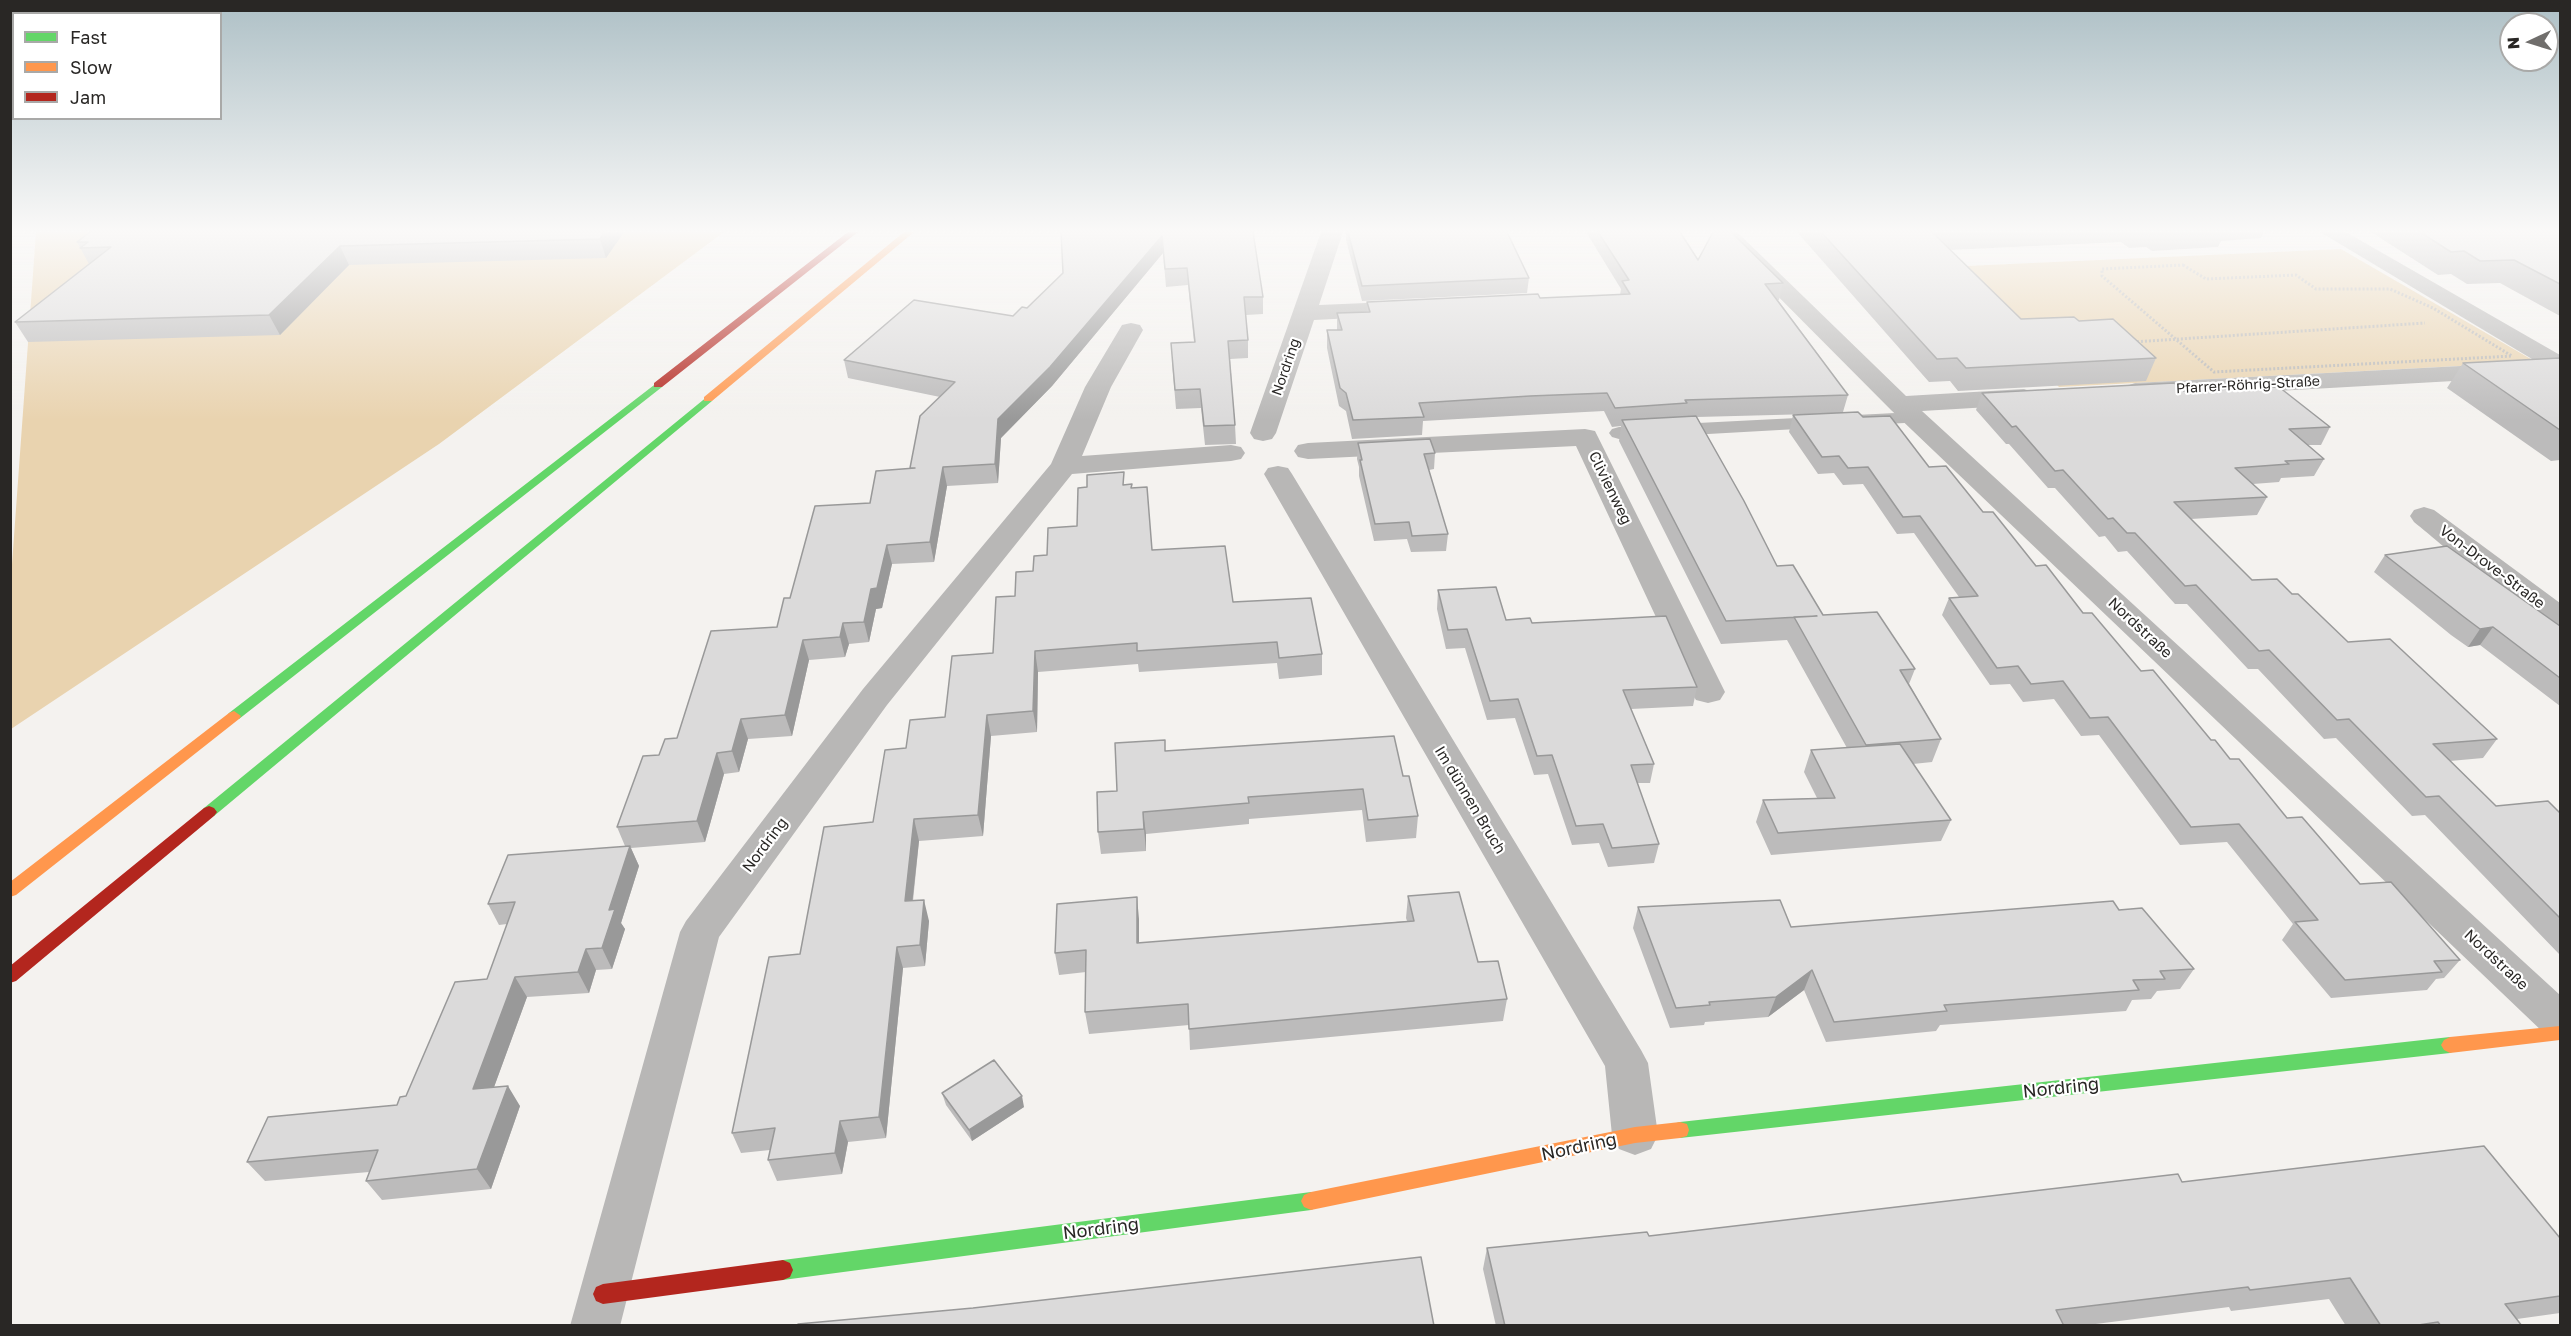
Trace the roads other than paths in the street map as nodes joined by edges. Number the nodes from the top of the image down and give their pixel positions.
1 (774, 294) edge
2 (835, 294) edge
3 (1310, 294) edge
4 (1788, 294) edge
5 (2428, 294) edge
6 (1440, 306) edge
7 (1304, 313) junction
8 (1131, 330) dead end
9 (2560, 366) edge
10 (2112, 392) edge
11 (2053, 396) edge
12 (1907, 411) junction
13 (1263, 433) junction
14 (1619, 433) dead end
15 (1308, 451) junction
16 (1064, 466) junction
17 (1253, 468) junction
18 (2424, 516) dead end
19 (2560, 617) edge
20 (1708, 692) dead end
21 (10, 891) edge
22 (10, 976) edge
23 (2560, 1021) edge
24 (2560, 1033) edge
25 (1635, 1135) junction
26 (599, 1310) edge

1 - 21 main road
2 - 22 main road
3 - 7 street, Nordring
4 - 12 street, Nordstraße
5 - 9 street
6 - 7 street
7 - 13 street, Nordring
8 - 16 street, Nordring
9 - 10 street, Pfarrer-Röhrig-Straße
11 - 12 street
12 - 14 lane
12 - 23 street, Nordstraße
13 - 15 street
13 - 17 street
15 - 17 street
15 - 20 street, Clivienweg
16 - 17 street
16 - 26 street, Nordring
17 - 25 street, Im dünnen Bruch
18 - 19 street, Von-Drove-Straße
24 - 25 main road, Nordring
25 - 26 main road, Nordring

